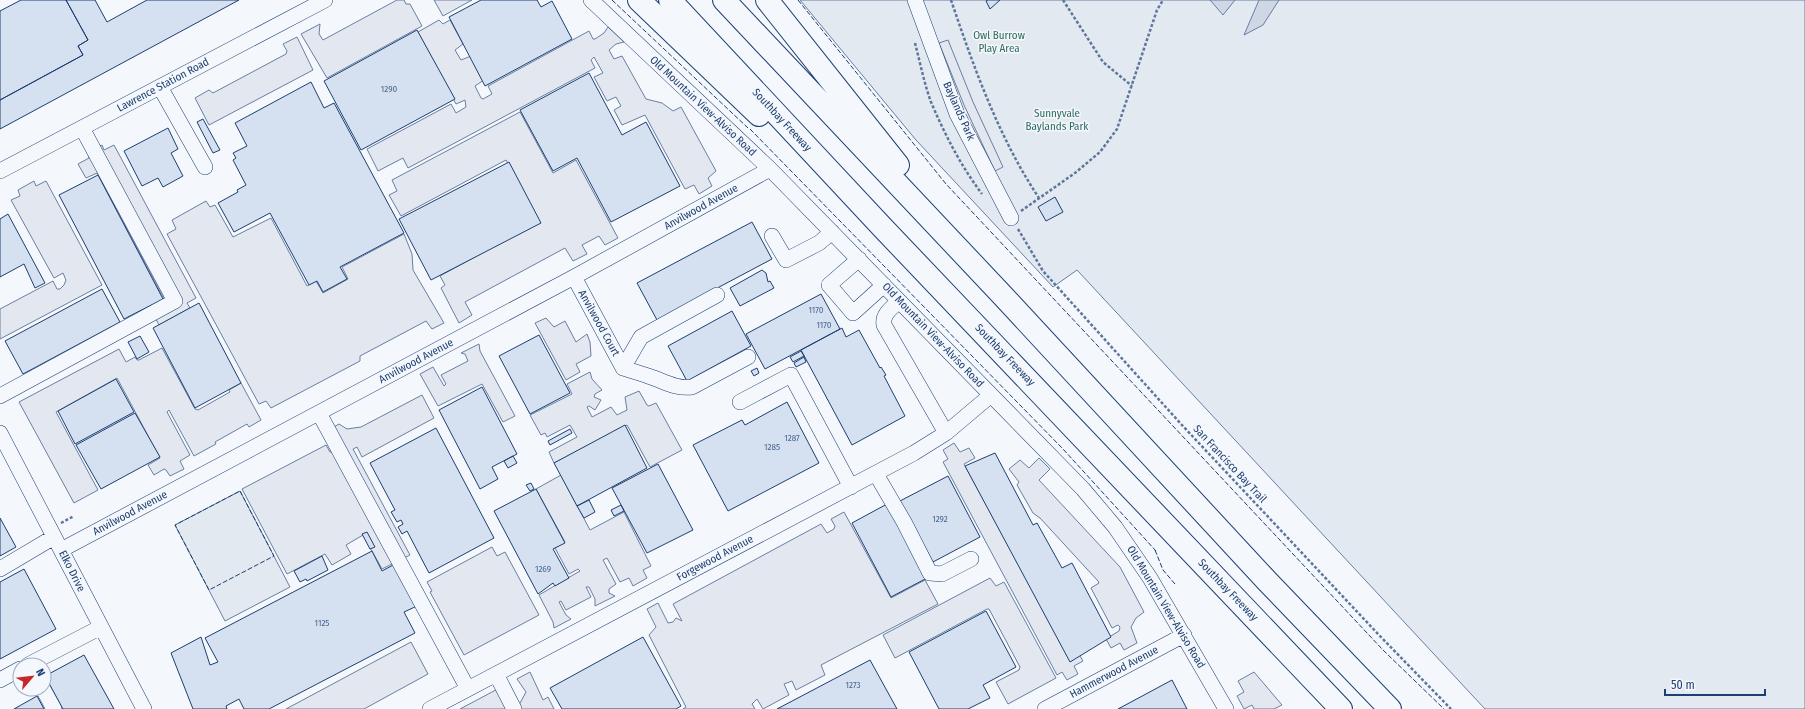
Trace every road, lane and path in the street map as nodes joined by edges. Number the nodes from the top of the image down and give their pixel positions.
1 (326, 0) edge
2 (592, 0) edge
3 (639, 0) edge
4 (670, 0) edge
5 (724, 0) edge
6 (767, 0) edge
7 (915, 0) edge
8 (952, 0) edge
9 (1063, 0) edge
10 (1163, 0) edge
11 (1132, 86) junction
12 (160, 87) junction
13 (82, 128) junction
14 (205, 167) dead end
15 (770, 169) junction
16 (0, 171) edge
17 (1039, 198) junction
18 (1011, 218) junction
19 (883, 228) junction
20 (832, 232) junction
21 (772, 236) dead end
22 (859, 259) junction
23 (574, 277) junction
24 (884, 285) junction
25 (718, 295) dead end
26 (1004, 296) junction
27 (899, 301) junction
28 (748, 357) dead end
29 (623, 368) junction
30 (991, 395) junction
31 (0, 396) edge
32 (740, 402) dead end
33 (319, 413) junction
34 (0, 433) edge
35 (946, 433) junction
36 (876, 474) junction
37 (851, 487) junction
38 (58, 544) junction
39 (971, 559) dead end
40 (0, 568) edge
41 (101, 627) junction
42 (1184, 635) junction
43 (44, 657) edge
44 (12, 674) edge
45 (496, 674) junction
46 (0, 680) edge
47 (468, 689) junction
48 (47, 697) edge
49 (54, 709) edge
50 (144, 709) edge
51 (430, 709) edge
52 (514, 709) edge
53 (1044, 709) edge
54 (1226, 709) edge
55 (1342, 709) edge
56 (1390, 709) edge
57 (1451, 709) edge

1 - 12 street, Lawrence Station Road
2 - 15 street, Old Mountain View-Alviso Road
3 - 19 highway
4 - 19 highway, Southbay Freeway
5 - 26 highway
6 - 26 highway
7 - 18 street, Baylands Park
8 - 17 path
9 - 11 path
10 - 11 path
11 - 17 path
12 - 13 street, Lawrence Station Road
12 - 14 street
13 - 16 street, Lawrence Station Road
13 - 31 street
15 - 20 street, Old Mountain View-Alviso Road
15 - 23 street, Anvilwood Avenue
17 - 18 path
18 - 57 path, San Francisco Bay Trail
19 - 55 highway, Southbay Freeway
20 - 21 street
20 - 22 street, Old Mountain View-Alviso Road
22 - 24 street, Old Mountain View-Alviso Road
22 - 24 street
23 - 29 street, Anvilwood Court
23 - 33 street, Anvilwood Avenue
24 - 27 street, Old Mountain View-Alviso Road
25 - 29 street
26 - 56 highway
27 - 30 street, Old Mountain View-Alviso Road
27 - 35 street
28 - 29 street
30 - 35 street, Forgewood Avenue
30 - 42 street, Old Mountain View-Alviso Road
32 - 37 street
33 - 38 street, Anvilwood Avenue
33 - 47 street
34 - 38 street, Elko Drive
35 - 36 street, Forgewood Avenue
36 - 37 street, Forgewood Avenue
36 - 39 street
37 - 45 street, Forgewood Avenue
38 - 40 street, Anvilwood Avenue
38 - 41 street, Elko Drive
41 - 43 street
41 - 50 street, Elko Drive
42 - 53 street, Hammerwood Avenue
42 - 54 street, Old Mountain View-Alviso Road
44 - 46 street
45 - 47 street, Forgewood Avenue
45 - 52 street
47 - 51 street, Forgewood Avenue
48 - 49 street

